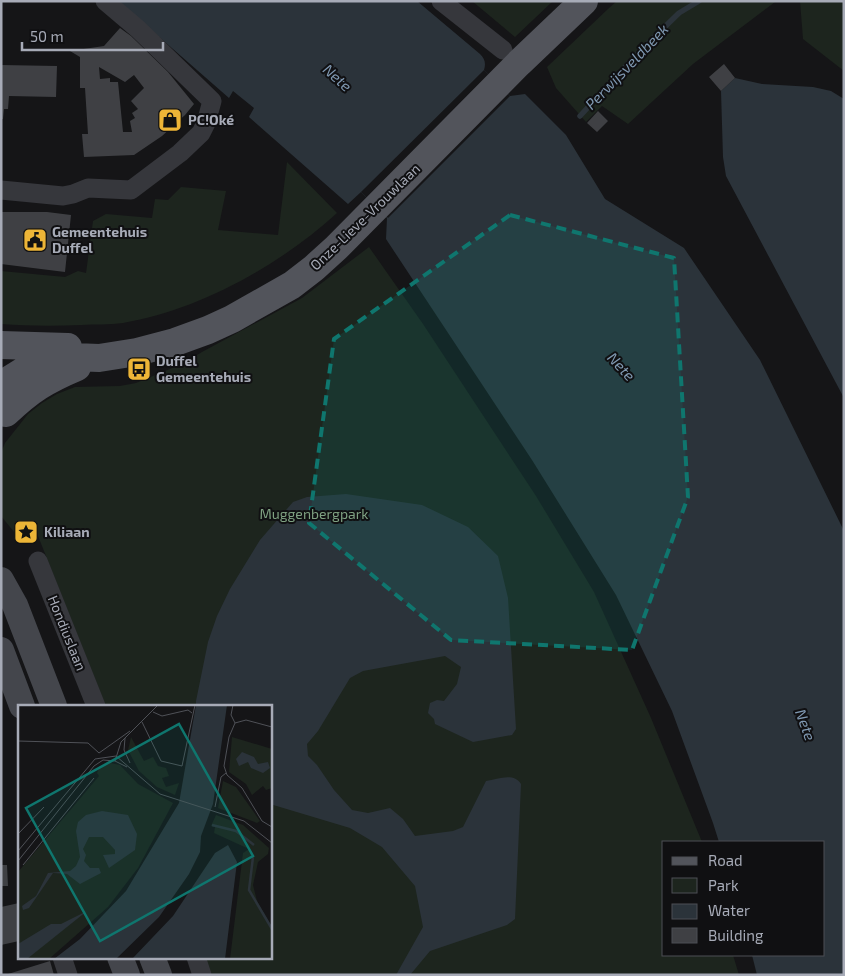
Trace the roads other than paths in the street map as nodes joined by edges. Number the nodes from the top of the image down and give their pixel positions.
1 (105, 1) edge
2 (442, 1) edge
3 (584, 1) edge
4 (503, 50) dead end
5 (1, 190) edge
6 (1, 345) edge
7 (99, 358) junction
8 (1, 385) edge
9 (3, 414) edge
10 (38, 561) dead end
11 (1, 580) edge
12 (1, 650) edge
13 (22, 705) edge
14 (54, 705) edge
15 (96, 705) edge
16 (62, 958) edge
17 (120, 958) edge
18 (152, 958) edge
19 (196, 958) edge
20 (68, 975) edge
21 (127, 975) edge
22 (159, 975) edge
23 (202, 975) edge

1 - 5 street
2 - 4 street
3 - 7 main road, Onze-Lieve-Vrouwlaan
6 - 7 main road
7 - 8 main road
7 - 9 main road
10 - 15 street, Hondiuslaan
11 - 14 street
12 - 13 street
16 - 20 street
17 - 21 street
18 - 22 street
19 - 23 street

